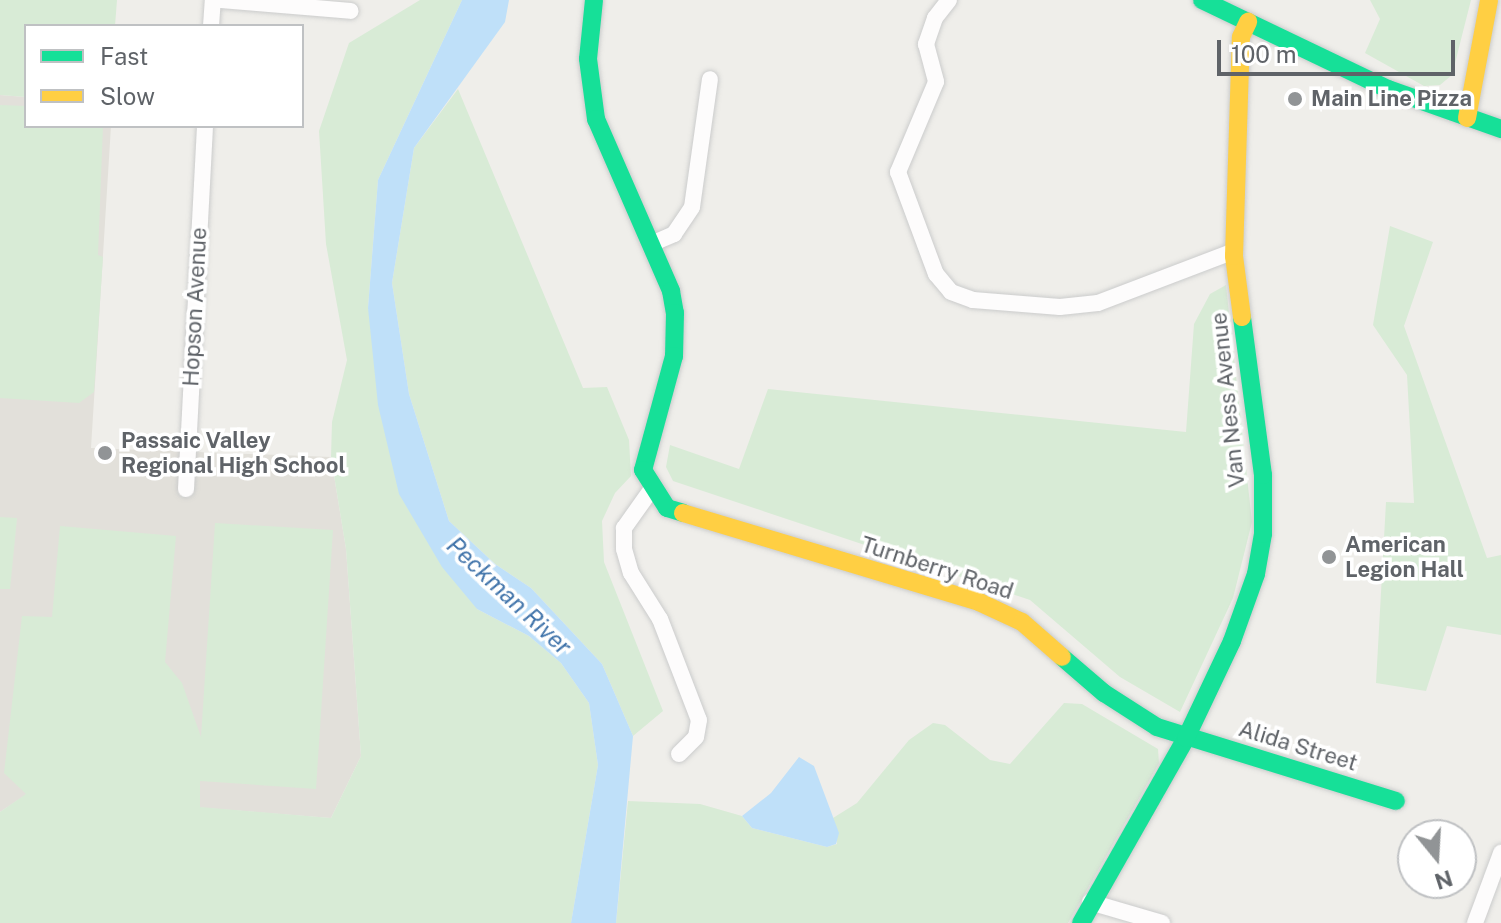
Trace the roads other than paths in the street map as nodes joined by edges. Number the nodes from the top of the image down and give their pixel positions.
1 (213, 0) edge
2 (221, 0) edge
3 (594, 0) edge
4 (949, 0) edge
5 (1202, 0) edge
6 (1489, 0) edge
7 (351, 11) dead end
8 (1248, 22) junction
9 (211, 24) edge
10 (710, 79) dead end
11 (1467, 118) junction
12 (205, 128) edge
13 (1501, 129) edge
14 (651, 244) junction
15 (1234, 251) junction
16 (186, 489) dead end
17 (651, 490) junction
18 (1186, 738) junction
19 (679, 754) dead end
20 (1396, 801) dead end
21 (1501, 853) edge
22 (1090, 902) junction
23 (1081, 923) edge
24 (1162, 923) edge
25 (1475, 923) edge

1 - 9 street
2 - 7 street
3 - 14 street
4 - 15 street
5 - 8 street
6 - 11 street
8 - 11 street
8 - 15 street, Van Ness Avenue
10 - 14 street
11 - 13 street
12 - 16 street, Hopson Avenue
14 - 17 street
15 - 18 street, Van Ness Avenue
17 - 18 street, Turnberry Road
17 - 19 street
18 - 20 street, Alida Street
18 - 22 street, Van Ness Avenue
21 - 25 street
22 - 23 street, Van Ness Avenue
22 - 24 street

